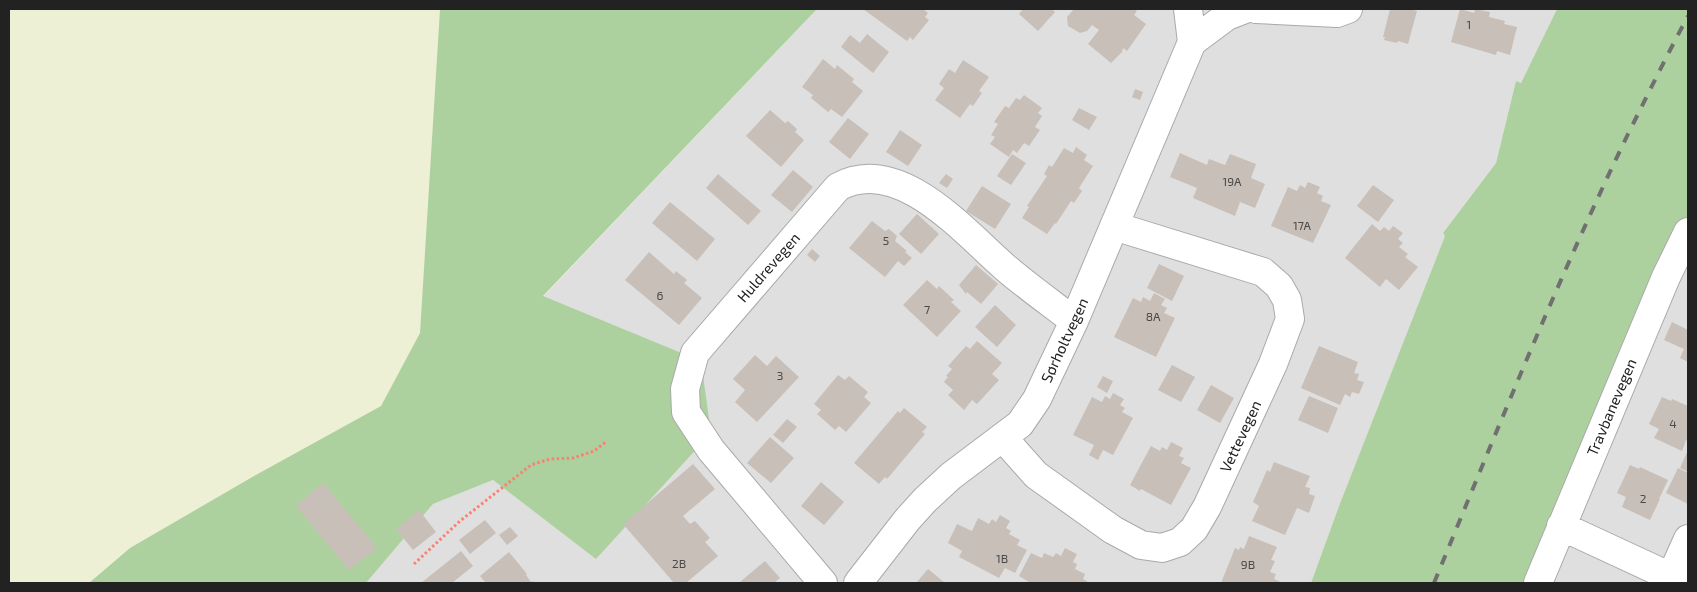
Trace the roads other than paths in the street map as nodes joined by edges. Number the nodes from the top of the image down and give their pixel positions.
1 (1188, 9) edge
2 (1245, 9) edge
3 (1256, 9) edge
4 (1348, 9) edge
5 (1192, 42) junction
6 (1114, 226) junction
7 (1688, 232) edge
8 (1074, 321) junction
9 (1003, 438) junction
10 (1561, 526) junction
11 (1688, 539) edge
12 (1677, 580) edge
13 (823, 583) edge
14 (858, 583) edge
15 (1538, 583) edge

1 - 5 street
2 - 5 street
3 - 4 street
5 - 6 street, Sørholtvegen
6 - 8 street, Sørholtvegen
6 - 9 street, Vettevegen
7 - 10 street, Travbanevegen
8 - 9 street, Sørholtvegen
8 - 13 street, Huldrevegen
9 - 14 street, Sørholtvegen
10 - 12 street
10 - 15 street, Travbanevegen
11 - 12 street

